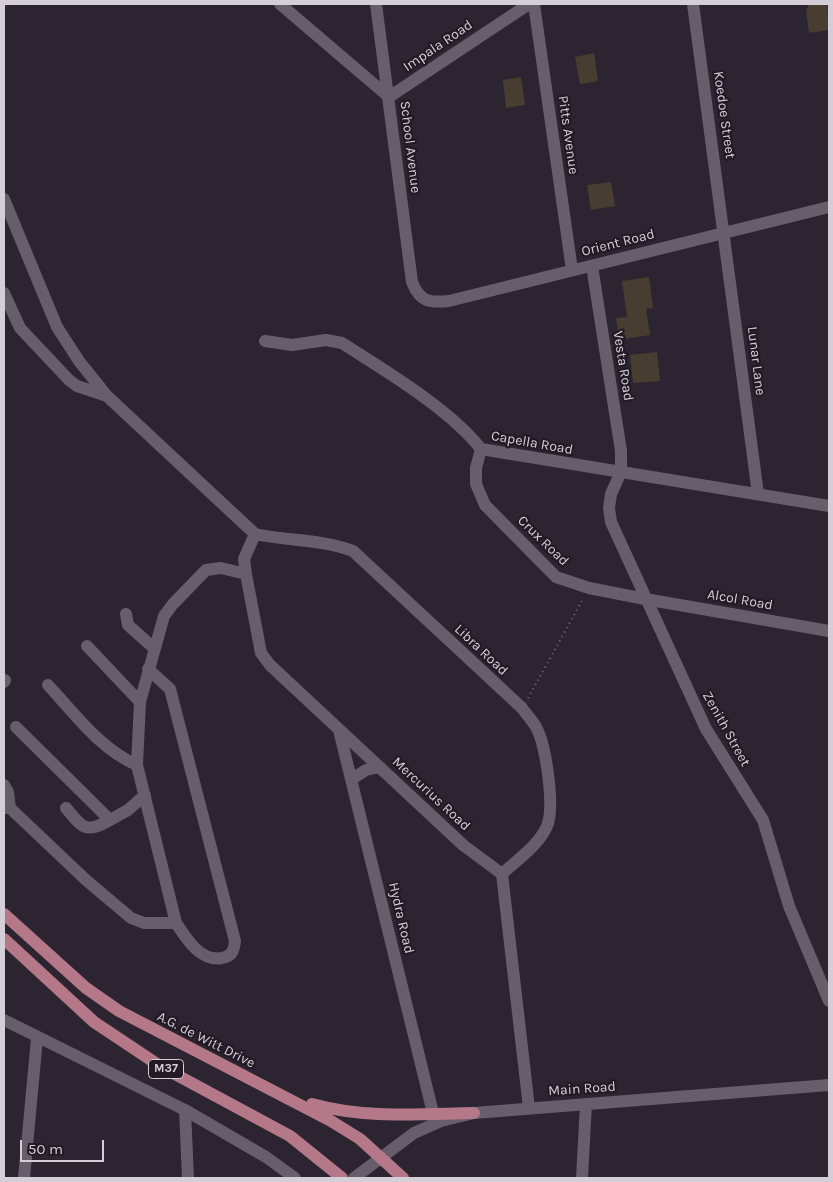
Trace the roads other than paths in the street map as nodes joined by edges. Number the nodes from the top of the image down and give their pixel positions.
1 (280, 4) edge
2 (376, 4) edge
3 (529, 4) edge
4 (534, 4) edge
5 (693, 4) edge
6 (389, 97) junction
7 (4, 199) edge
8 (829, 207) edge
9 (724, 231) junction
10 (592, 266) junction
11 (572, 270) junction
12 (4, 293) edge
13 (417, 294) joint
14 (265, 341) dead end
15 (85, 368) junction
16 (69, 380) junction
17 (107, 396) junction
18 (481, 448) junction
19 (621, 472) junction
20 (758, 494) junction
21 (829, 506) edge
22 (255, 534) junction
23 (246, 574) junction
24 (645, 599) junction
25 (126, 614) dead end
26 (829, 630) edge
27 (87, 646) dead end
28 (155, 649) junction
29 (148, 669) junction
30 (48, 685) dead end
31 (140, 702) junction
32 (16, 727) dead end
33 (339, 730) junction
34 (137, 765) junction
35 (380, 767) junction
36 (352, 779) junction
37 (4, 785) edge
38 (145, 795) junction
39 (7, 808) edge
40 (66, 808) dead end
41 (110, 820) junction
42 (502, 874) junction
43 (4, 914) edge
44 (176, 923) junction
45 (4, 939) edge
46 (34, 942) junction
47 (23, 957) junction
48 (829, 1001) edge
49 (4, 1020) edge
50 (37, 1038) junction
51 (829, 1085) edge
52 (293, 1099) junction
53 (586, 1104) junction
54 (529, 1108) junction
55 (185, 1110) junction
56 (433, 1113) junction
57 (474, 1113) junction
58 (383, 1158) junction
59 (27, 1178) edge
60 (188, 1178) edge
61 (294, 1178) edge
62 (342, 1178) edge
63 (354, 1178) edge
64 (403, 1178) edge
65 (582, 1178) edge

1 - 6 street
2 - 6 street, School Avenue
3 - 6 street, Impala Road
4 - 11 street, Pitts Avenue
5 - 9 street, Koedoe Street
6 - 13 street, School Avenue
7 - 15 street
8 - 9 street, Orient Road
9 - 10 street, Orient Road
9 - 20 street, Lunar Lane
10 - 11 street, Orient Road
10 - 19 street, Vesta Road
11 - 13 street, Orient Road
12 - 16 street
14 - 18 street, Capella Road
15 - 16 street
15 - 17 street
16 - 17 street
17 - 22 street
18 - 19 street, Capella Road
18 - 24 street, Crux Road
19 - 20 street, Capella Road
19 - 24 street, Zenith Street
20 - 21 street, Capella Road
22 - 23 street, Mercurius Road
22 - 42 street, Libra Road
23 - 28 street
23 - 33 street, Mercurius Road
24 - 26 street, Alcol Road
24 - 48 street, Zenith Street
25 - 28 street
27 - 31 street
28 - 29 street
29 - 31 street
29 - 44 street
30 - 34 street
31 - 34 street
32 - 41 street
33 - 35 street, Mercurius Road
33 - 36 street, Hydra Road
34 - 38 street
35 - 36 street
35 - 42 street, Mercurius Road
36 - 56 street, Hydra Road
37 - 39 street
38 - 41 street
38 - 44 street
39 - 44 street
40 - 41 street
42 - 54 street
43 - 46 main road, A.G. de Witt Drive / M37
45 - 47 main road, M37
46 - 47 main road
46 - 52 main road, A.G. de Witt Drive / M37
47 - 62 main road, M37
49 - 50 street
50 - 55 street
50 - 59 street
51 - 53 street, Main Road
52 - 56 main road
52 - 58 main road, A.G. de Witt Drive / M37
53 - 54 street, Main Road
53 - 65 street
54 - 57 street, Main Road
55 - 60 street
55 - 61 street
56 - 57 main road
57 - 58 street, Main Road
58 - 63 street, Main Road
58 - 64 main road, A.G. de Witt Drive / M37

